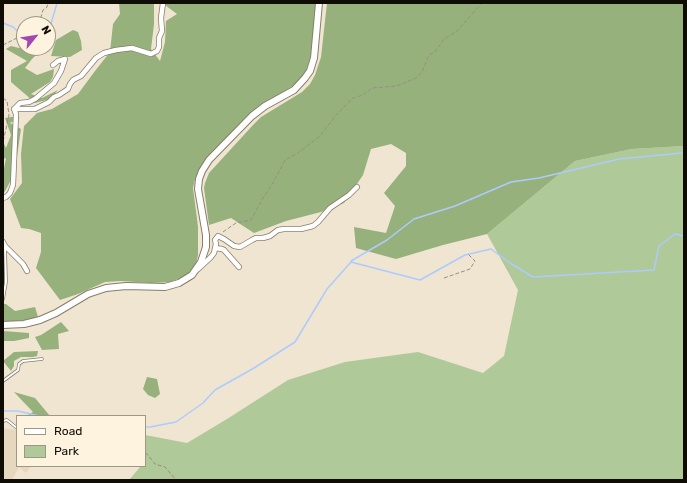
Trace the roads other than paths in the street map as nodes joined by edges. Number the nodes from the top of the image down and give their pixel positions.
1 (163, 3) edge
2 (319, 3) edge
3 (53, 65) dead end
4 (14, 109) junction
5 (357, 188) dead end
6 (3, 198) edge
7 (4, 244) edge
8 (215, 248) junction
9 (239, 267) dead end
10 (27, 271) dead end
11 (195, 272) junction
12 (3, 299) edge
13 (3, 325) edge
14 (42, 359) dead end
15 (3, 381) edge
16 (3, 421) edge
17 (16, 427) edge

1 - 4 street
2 - 11 main road
3 - 4 street
4 - 6 street
5 - 8 street
7 - 10 street
7 - 12 lane
8 - 9 street
8 - 11 street
11 - 13 main road
14 - 15 lane
16 - 17 lane

